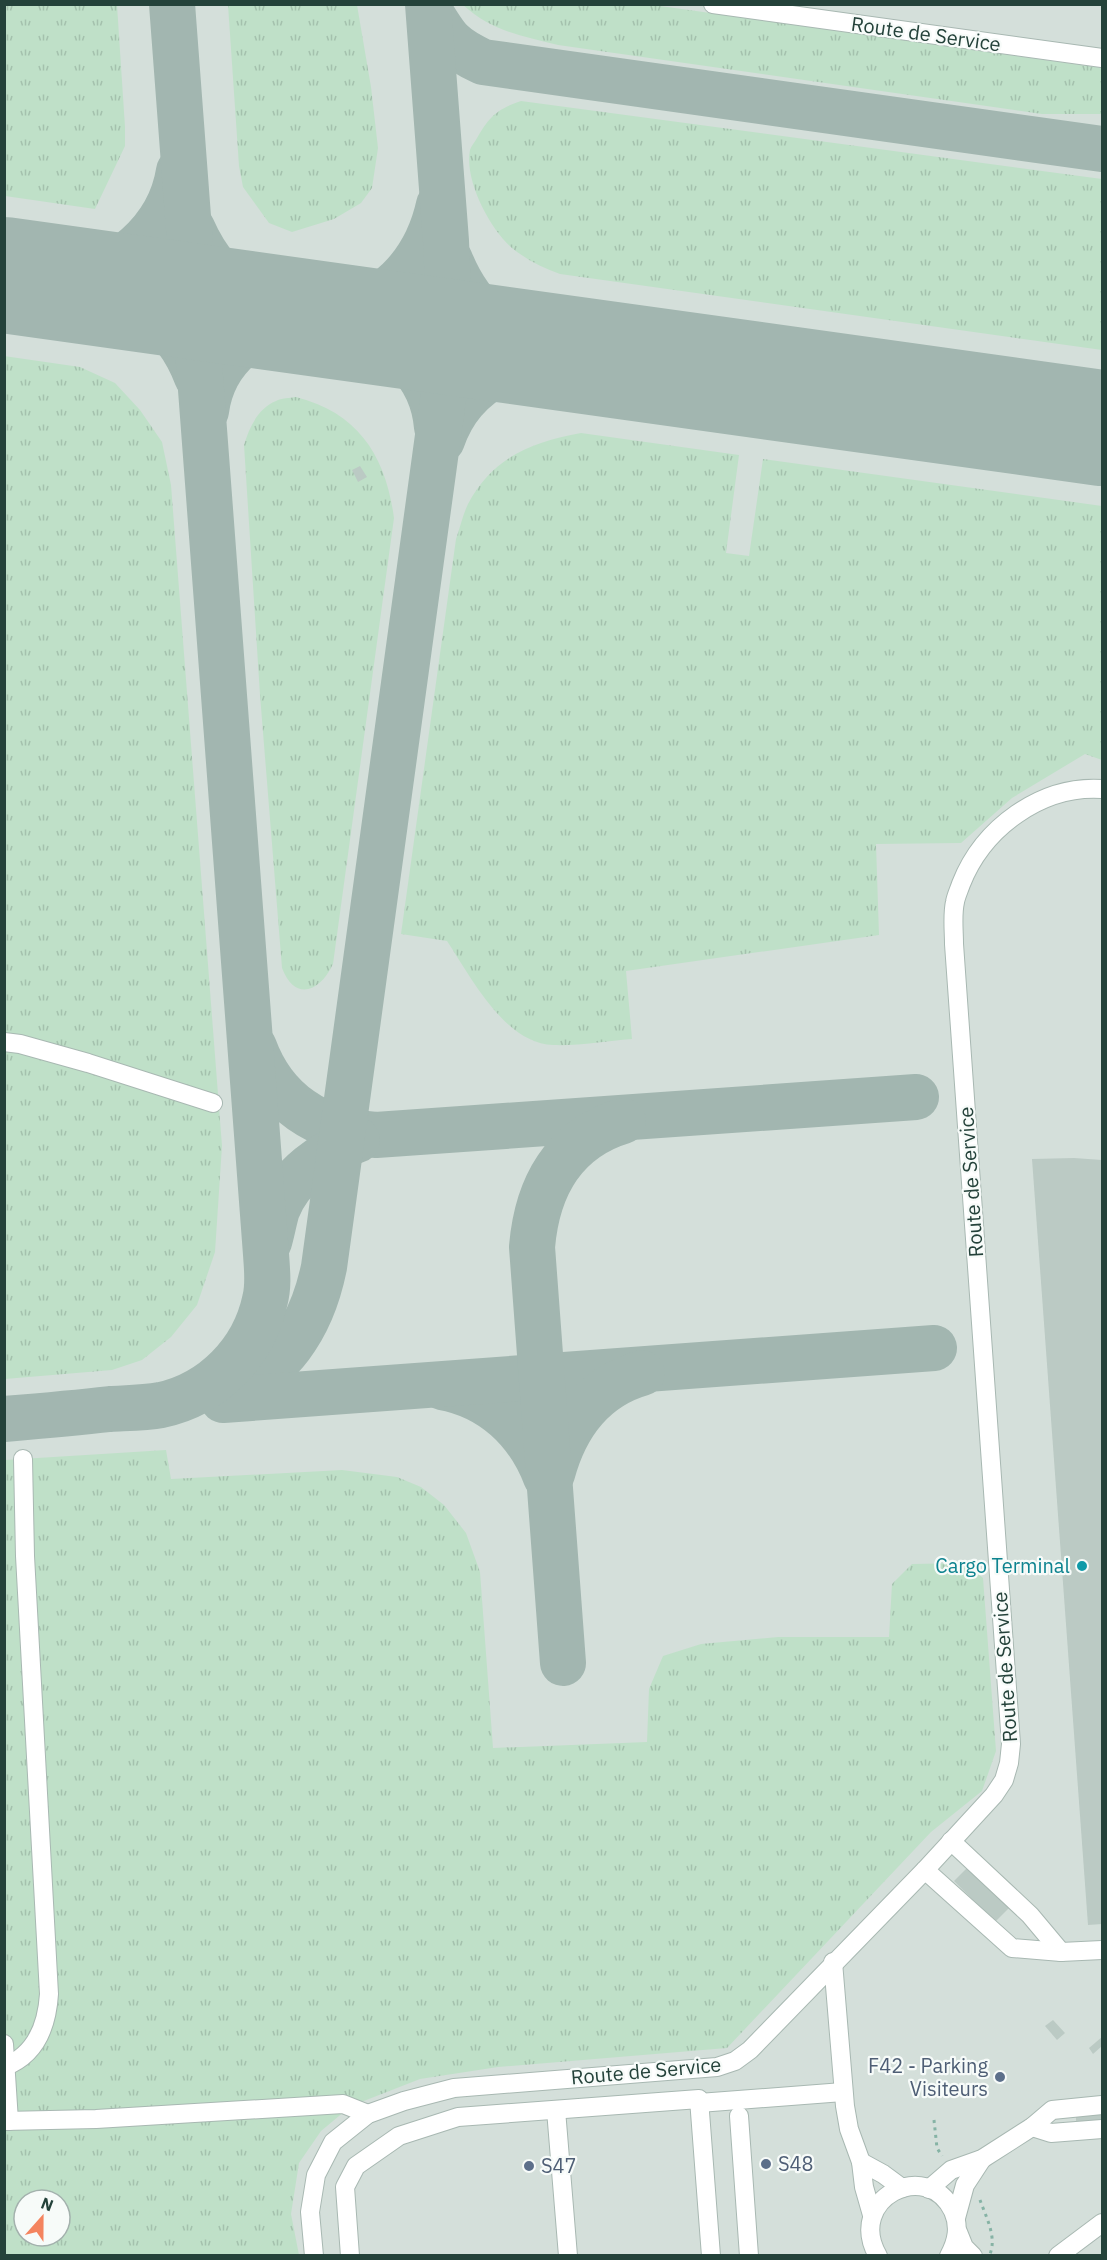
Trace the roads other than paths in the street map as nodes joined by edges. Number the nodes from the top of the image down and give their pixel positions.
1 (713, 4) edge
2 (1102, 58) edge
3 (1102, 789) edge
4 (4, 1042) edge
5 (213, 1103) dead end
6 (24, 1459) dead end
7 (951, 1841) junction
8 (925, 1870) junction
9 (1102, 1950) edge
10 (1060, 1952) junction
11 (833, 1962) junction
12 (4, 2044) edge
13 (6, 2067) edge
14 (843, 2092) junction
15 (699, 2103) junction
16 (1102, 2105) edge
17 (556, 2110) junction
18 (368, 2114) junction
19 (739, 2116) dead end
20 (7, 2121) edge
21 (1032, 2127) junction
22 (1102, 2129) edge
23 (982, 2158) junction
24 (861, 2162) junction
25 (902, 2188) junction
26 (929, 2189) junction
27 (872, 2215) junction
28 (1102, 2223) edge
29 (957, 2225) junction
30 (877, 2255) edge
31 (314, 2256) edge
32 (350, 2256) edge
33 (568, 2256) edge
34 (711, 2256) edge
35 (750, 2256) edge
36 (949, 2256) edge
37 (973, 2256) edge
38 (1058, 2256) edge

1 - 2 street, Route de Service
3 - 7 street, Route de Service
4 - 5 street
6 - 13 street
7 - 8 street, Route de Service
7 - 10 street
8 - 10 street
8 - 11 street, Route de Service
9 - 10 street
11 - 14 street
11 - 18 street, Route de Service
12 - 13 street
13 - 20 street
14 - 15 street
14 - 24 street
15 - 17 street
15 - 34 street
16 - 21 street
17 - 32 street
17 - 33 street
18 - 20 street
18 - 31 street, Route de Service
19 - 35 street
21 - 22 street
21 - 23 street
23 - 26 street
23 - 29 street
24 - 25 street
24 - 27 street
25 - 26 street
25 - 27 street
26 - 29 street
27 - 30 street
28 - 38 street
29 - 36 street
29 - 37 street

